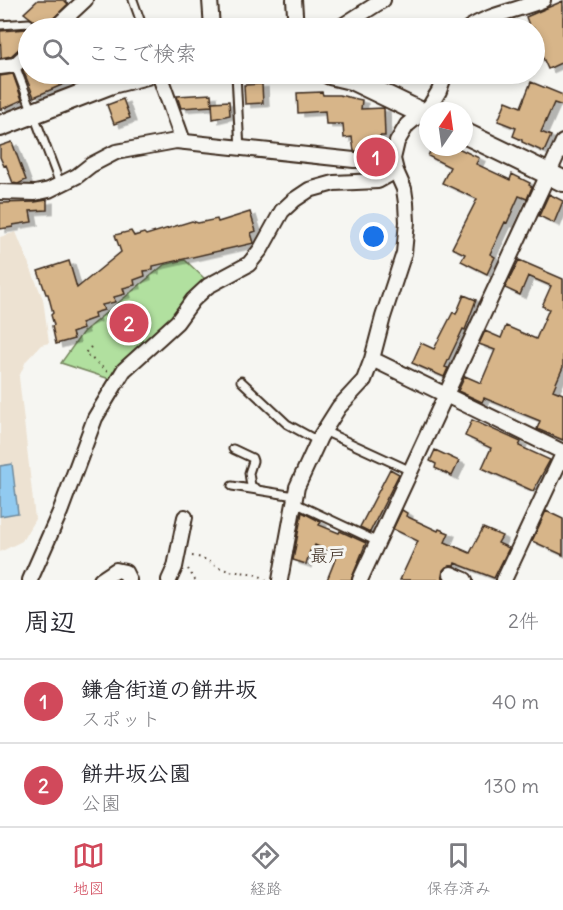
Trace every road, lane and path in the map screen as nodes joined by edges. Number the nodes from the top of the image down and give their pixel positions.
1 (85, 0) edge
2 (133, 0) edge
3 (210, 0) edge
4 (294, 0) edge
5 (383, 0) edge
6 (543, 0) edge
7 (522, 4) edge
8 (66, 18) edge
9 (139, 18) edge
10 (211, 18) edge
11 (295, 18) edge
12 (355, 18) edge
13 (491, 18) edge
14 (18, 24) edge
15 (0, 25) edge
16 (18, 62) edge
17 (15, 65) junction
18 (0, 67) edge
19 (18, 73) edge
20 (22, 84) edge
21 (109, 84) edge
22 (163, 84) edge
23 (237, 84) edge
24 (361, 84) edge
25 (441, 84) edge
26 (432, 102) edge
27 (33, 112) junction
28 (419, 112) edge
29 (419, 118) edge
30 (0, 126) edge
31 (473, 137) edge
32 (183, 141) junction
33 (563, 142) edge
34 (240, 150) junction
35 (394, 165) junction
36 (555, 177) edge
37 (60, 184) junction
38 (0, 192) edge
39 (91, 347) dead end
40 (372, 359) junction
41 (118, 380) junction
42 (241, 381) dead end
43 (446, 396) junction
44 (321, 436) junction
45 (233, 449) dead end
46 (563, 453) edge
47 (411, 471) junction
48 (232, 486) dead end
49 (259, 490) junction
50 (294, 499) junction
51 (185, 517) dead end
52 (378, 542) junction
53 (185, 555) dead end
54 (187, 562) dead end
55 (36, 578) edge
56 (100, 580) edge
57 (129, 580) edge
58 (169, 580) edge
59 (195, 580) edge
60 (266, 580) edge
61 (280, 580) edge
62 (360, 580) edge
63 (504, 580) edge

1 - 8 street
2 - 9 lane
3 - 10 street
4 - 11 street
5 - 12 street
6 - 7 street
7 - 13 street
14 - 15 lane
16 - 17 street
17 - 18 street
17 - 19 lane
20 - 27 lane
21 - 27 street
22 - 32 street
23 - 34 lane
24 - 28 street
25 - 26 street
27 - 30 street
27 - 37 lane
29 - 35 street
31 - 36 street
32 - 34 street
32 - 37 street
33 - 36 street
34 - 35 street
35 - 40 street
35 - 41 street
36 - 43 street
37 - 38 street
39 - 41 path
40 - 43 street
40 - 44 street
41 - 55 street
42 - 44 lane
43 - 46 street
43 - 47 street
44 - 47 lane
44 - 50 street
45 - 49 lane
46 - 63 street
47 - 52 street
48 - 49 lane
49 - 50 lane
50 - 52 lane
50 - 61 street
51 - 58 street
52 - 62 street
53 - 60 path
54 - 59 path
56 - 57 street

